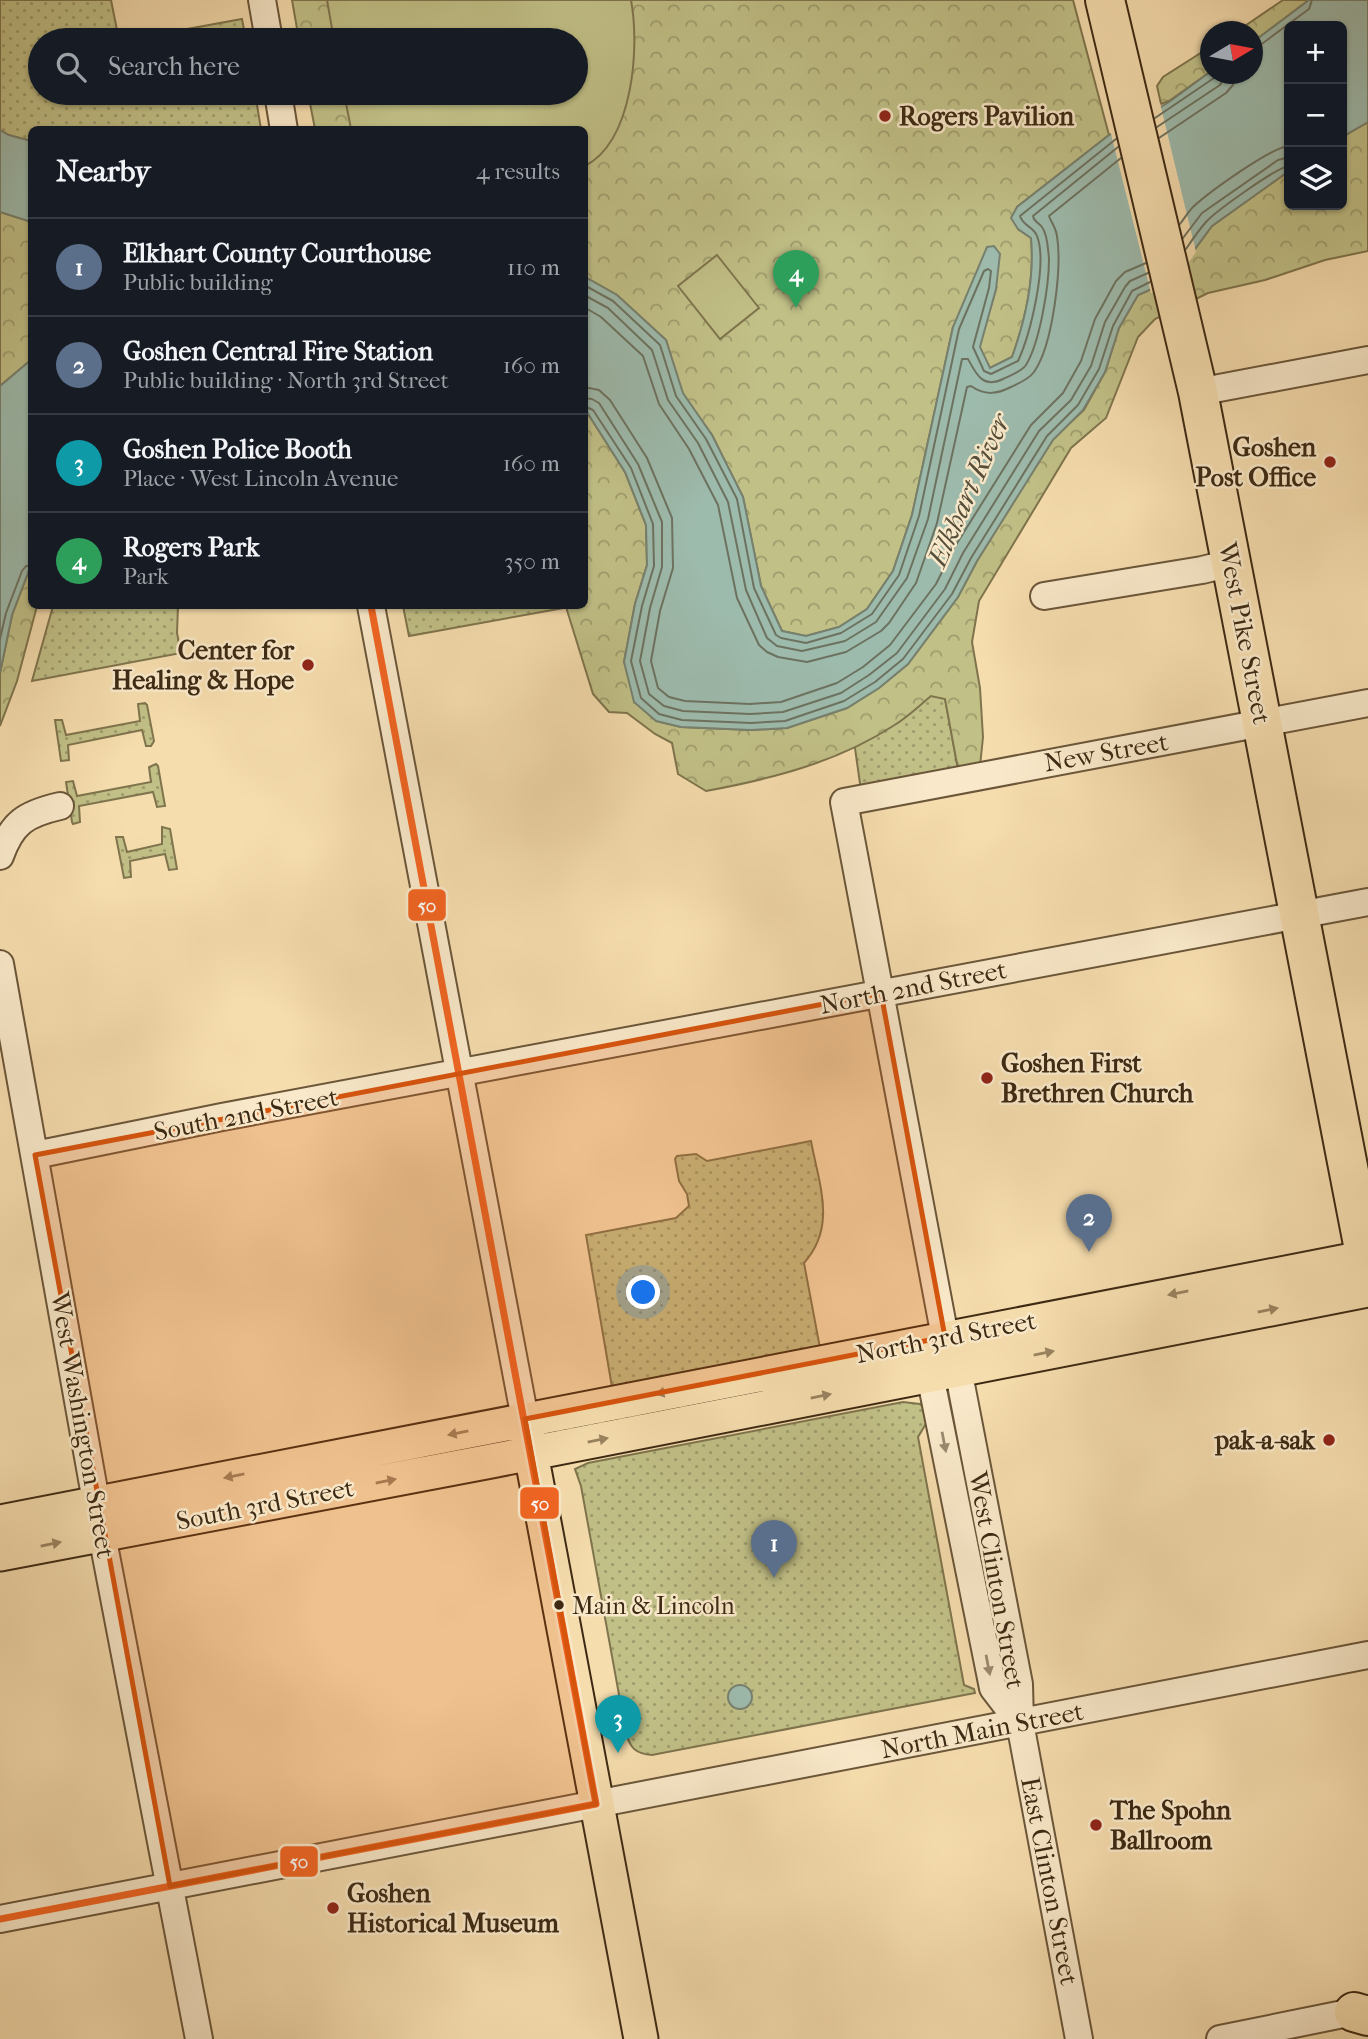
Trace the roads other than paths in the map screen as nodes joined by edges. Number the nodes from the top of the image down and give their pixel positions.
1 (262, 0) edge
2 (1105, 0) edge
3 (267, 28) edge
4 (280, 105) edge
5 (283, 126) edge
6 (1368, 360) edge
7 (1198, 392) junction
8 (1231, 563) junction
9 (1044, 596) dead end
10 (372, 609) edge
11 (1368, 702) edge
12 (1263, 724) junction
13 (60, 806) dead end
14 (0, 856) edge
15 (1368, 902) edge
16 (1300, 915) junction
17 (0, 964) edge
18 (881, 993) junction
19 (458, 1073) junction
20 (35, 1155) junction
21 (1358, 1179) edge
22 (1367, 1268) edge
23 (945, 1337) junction
24 (944, 1372) junction
25 (524, 1419) junction
26 (531, 1453) junction
27 (97, 1501) junction
28 (0, 1521) edge
29 (102, 1535) junction
30 (0, 1554) edge
31 (1368, 1655) edge
32 (1020, 1723) junction
33 (596, 1804) junction
34 (170, 1886) junction
35 (0, 1919) edge
36 (1363, 2012) edge
37 (199, 2039) edge
38 (640, 2039) edge
39 (1079, 2039) edge
40 (1220, 2039) edge

1 - 3 street
2 - 7 highway, West Pike Street
4 - 5 street
6 - 7 street
7 - 8 highway, West Pike Street
8 - 9 street
8 - 12 highway, West Pike Street
10 - 19 street
11 - 12 street, New Street
12 - 16 highway, West Pike Street
12 - 18 street, New Street
13 - 14 street
15 - 16 street, North 2nd Street
16 - 18 street, North 2nd Street
16 - 21 highway, West Pike Street
17 - 20 street, West Washington Street
18 - 19 street, North 2nd Street
18 - 23 street
19 - 20 street, South 2nd Street
19 - 25 street
20 - 27 street, West Washington Street
21 - 22 highway, West Pike Street
22 -> 23 main road, North 3rd Street
24 -> 22 main road, North 3rd Street
23 -> 25 main road, North 3rd Street
26 -> 24 main road, North 3rd Street
24 - 32 street, West Clinton Street
25 - 26 main road
25 -> 27 main road, South 3rd Street
29 -> 26 main road, South 3rd Street
26 - 33 main road
27 - 28 main road, South 3rd Street
27 - 29 street, West Washington Street
30 -> 29 main road, South 3rd Street
29 - 34 street, West Washington Street
31 - 32 street, North Main Street
32 - 33 street, North Main Street
32 - 39 street, East Clinton Street
33 - 34 street, North Main Street
33 - 38 main road
34 - 35 street, North Main Street
34 - 37 street, West Washington Street
36 - 40 street

